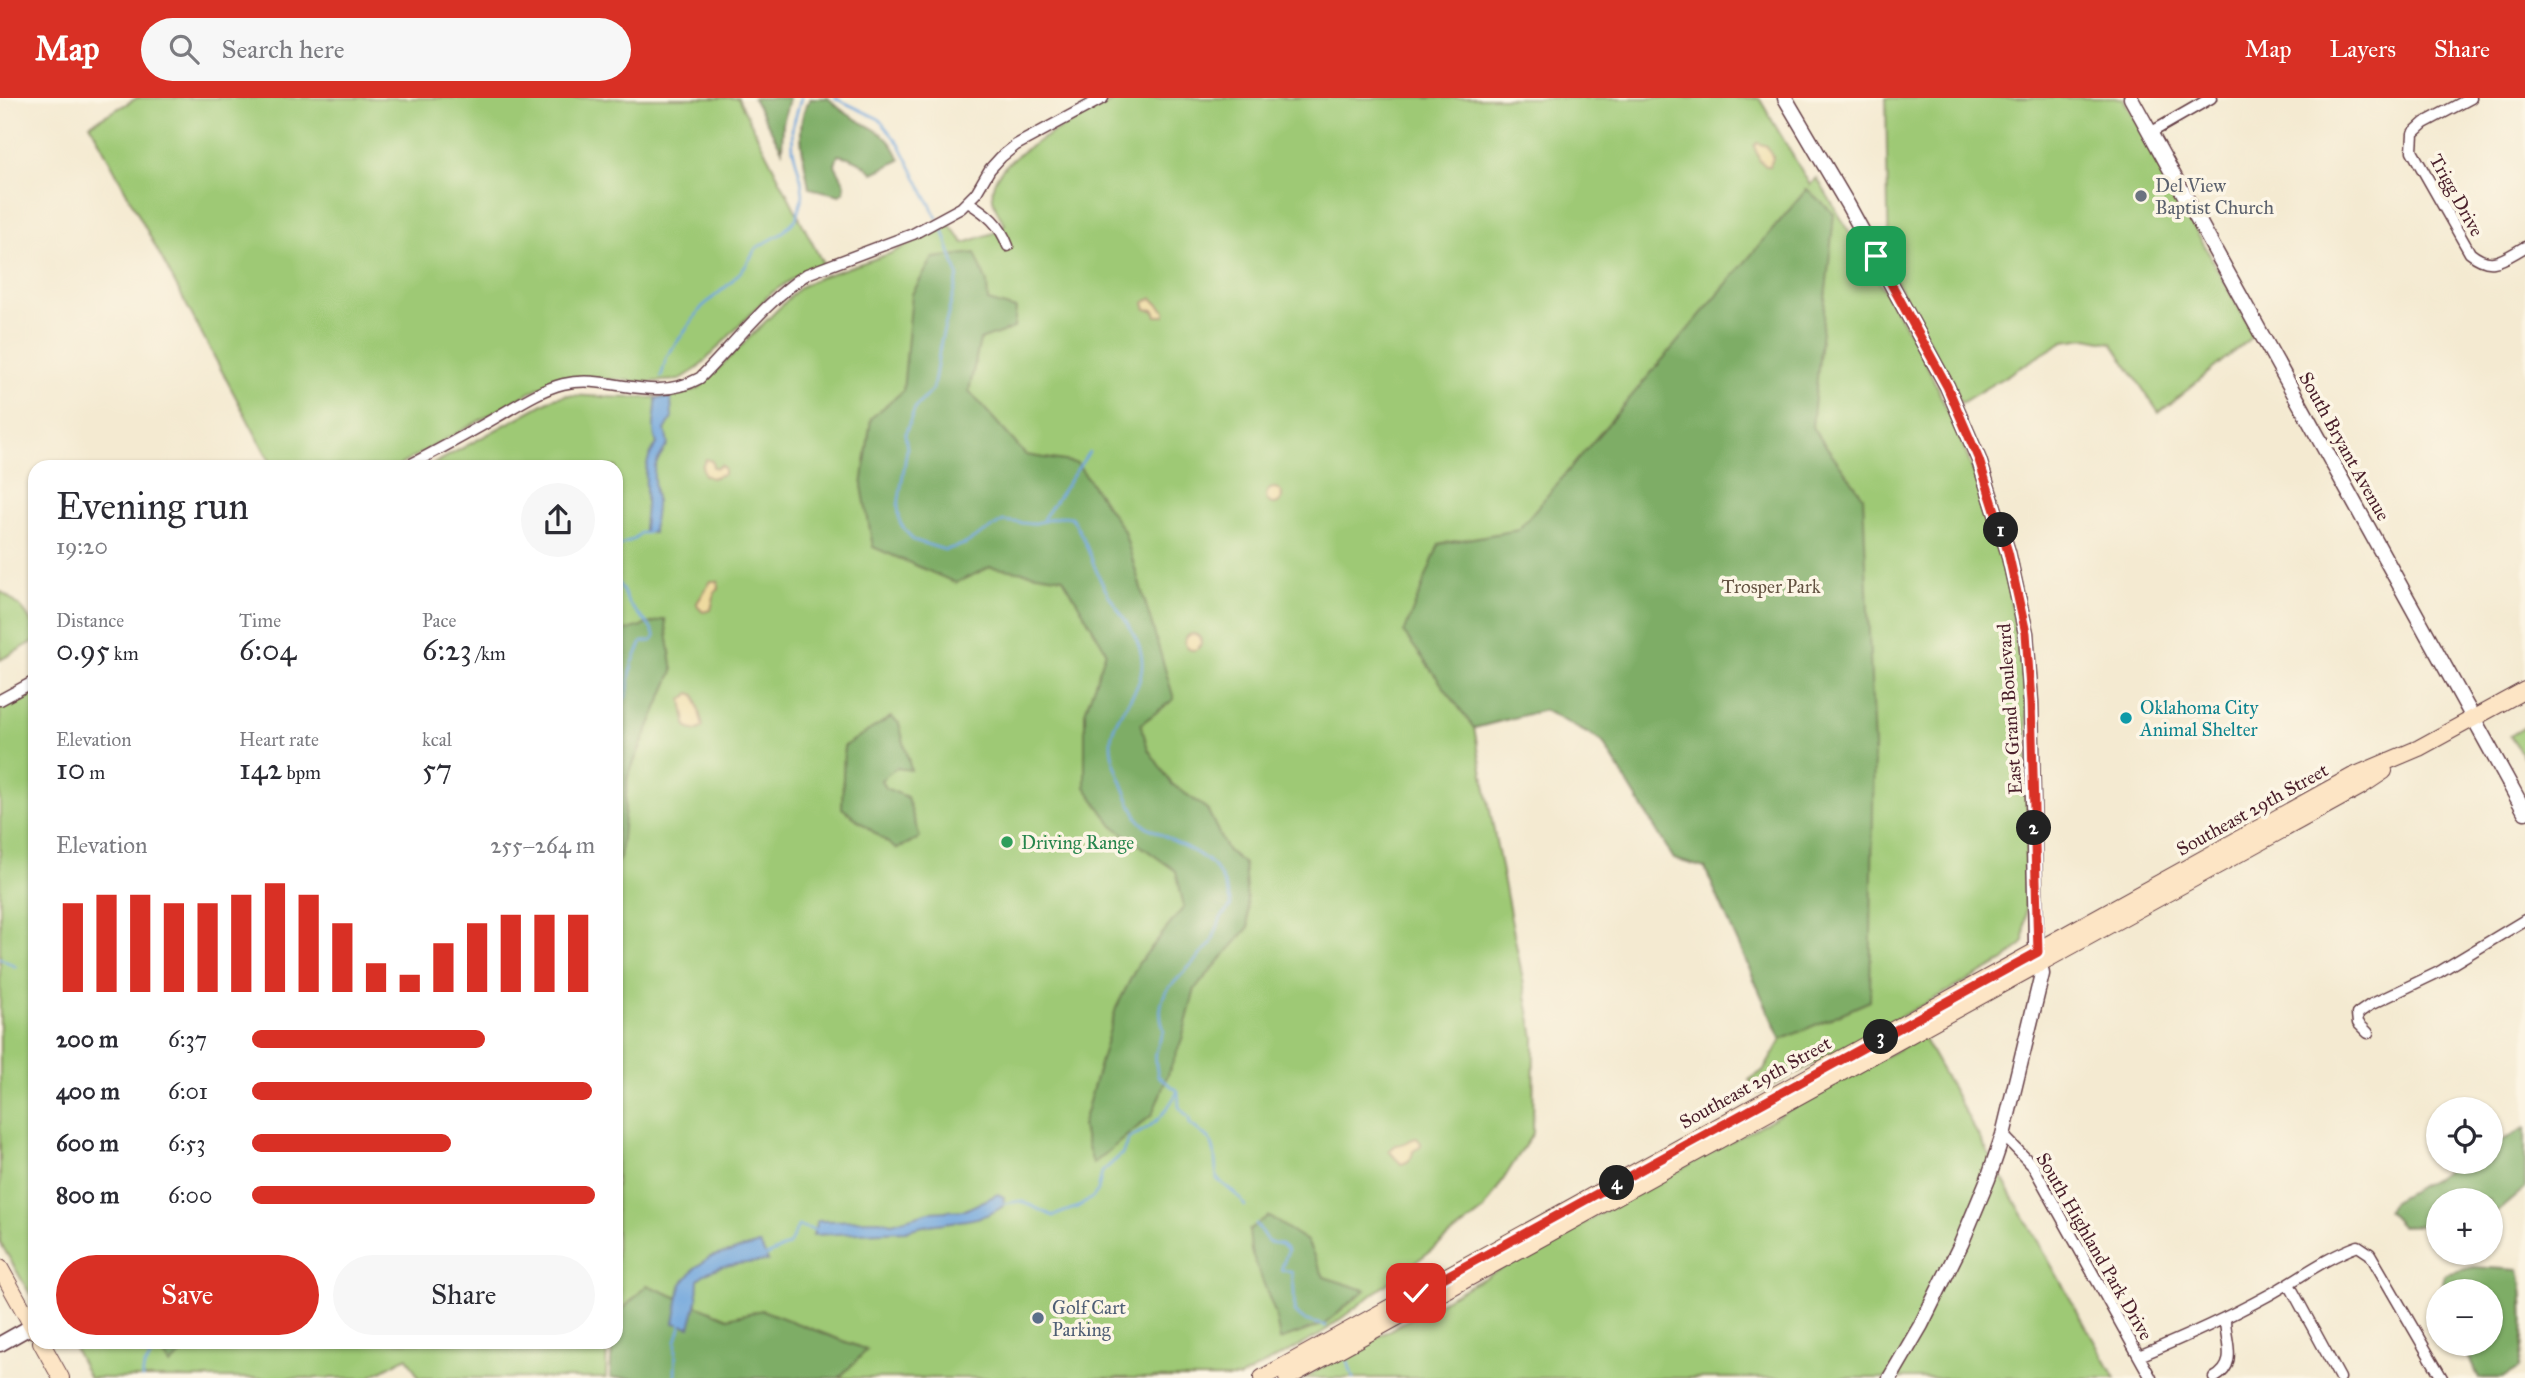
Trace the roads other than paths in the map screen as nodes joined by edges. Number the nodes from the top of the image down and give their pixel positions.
1 (1103, 98) edge
2 (1785, 98) edge
3 (2131, 98) edge
4 (2211, 98) edge
5 (2470, 98) edge
6 (2150, 133) junction
7 (968, 202) junction
8 (1008, 246) dead end
9 (2525, 247) edge
10 (419, 460) edge
11 (28, 685) edge
12 (2525, 690) edge
13 (0, 700) edge
14 (2473, 719) junction
15 (2525, 812) edge
16 (2525, 920) edge
17 (2039, 958) junction
18 (2368, 1033) dead end
19 (2003, 1135) junction
20 (0, 1268) edge
21 (2289, 1284) junction
22 (28, 1317) edge
23 (2225, 1320) junction
24 (28, 1331) edge
25 (0, 1343) edge
26 (45, 1349) edge
27 (1324, 1351) junction
28 (2139, 1356) junction
29 (61, 1378) edge
30 (1262, 1378) edge
31 (1287, 1378) edge
32 (1890, 1378) edge
33 (2151, 1378) edge
34 (2214, 1378) edge
35 (2340, 1378) edge
36 (2442, 1378) edge

1 - 7 street
2 - 17 street, East Grand Boulevard
3 - 6 street, South Bryant Avenue
4 - 6 street
5 - 9 street, Trigg Drive
6 - 14 street, South Bryant Avenue
7 - 8 street
7 - 10 street
11 - 13 street
12 - 14 main road, Southeast 29th Street
14 - 15 street, South Bryant Avenue
14 - 17 main road, Southeast 29th Street
16 - 18 street
17 - 19 street, East Grand Boulevard
17 - 27 main road, Southeast 29th Street
19 - 28 street, South Highland Park Drive
19 - 32 street, East Grand Boulevard
20 - 22 main road
21 - 23 street
21 - 35 street
21 - 36 street
23 - 28 street
23 - 34 street
24 - 25 street
26 - 29 main road
27 - 30 main road, Southeast 29th Street
27 - 31 main road, Southeast 29th Street
28 - 33 street, South Highland Park Drive

